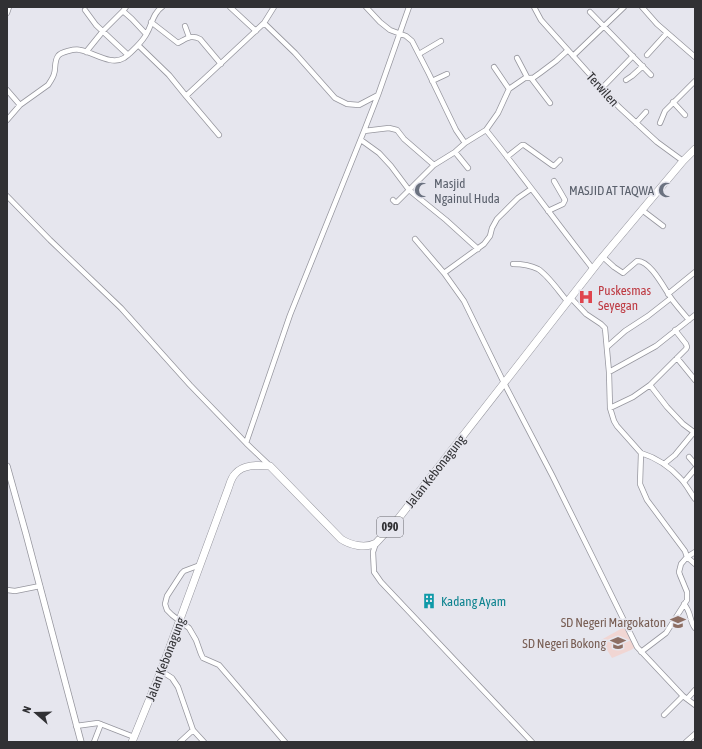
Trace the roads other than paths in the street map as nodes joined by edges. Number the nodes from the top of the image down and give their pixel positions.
1 (9, 7) edge
2 (162, 7) edge
3 (230, 7) edge
4 (366, 7) edge
5 (409, 7) edge
6 (534, 7) edge
7 (624, 7) edge
8 (642, 7) edge
9 (273, 8) edge
10 (125, 9) edge
11 (84, 10) dead end
12 (590, 12) dead end
13 (7, 13) edge
14 (152, 22) junction
15 (264, 23) junction
16 (185, 26) dead end
17 (604, 26) junction
18 (103, 31) junction
19 (256, 31) junction
20 (399, 33) junction
21 (667, 33) junction
22 (146, 34) junction
23 (190, 37) junction
24 (441, 41) dead end
25 (138, 44) junction
26 (568, 50) junction
27 (86, 52) junction
28 (128, 54) junction
29 (419, 54) junction
30 (646, 55) dead end
31 (573, 56) junction
32 (633, 56) junction
33 (695, 57) edge
34 (516, 58) dead end
35 (221, 64) junction
36 (643, 66) junction
37 (494, 67) dead end
38 (447, 74) dead end
39 (652, 75) dead end
40 (529, 78) junction
41 (626, 80) dead end
42 (432, 81) junction
43 (695, 81) edge
44 (602, 88) junction
45 (509, 89) junction
46 (7, 90) edge
47 (378, 95) junction
48 (186, 96) junction
49 (673, 102) junction
50 (550, 103) dead end
51 (20, 105) junction
52 (646, 112) dead end
53 (686, 114) dead end
54 (7, 120) edge
55 (636, 123) junction
56 (660, 123) dead end
57 (486, 130) junction
58 (364, 131) junction
59 (219, 135) dead end
60 (361, 140) junction
61 (464, 143) junction
62 (695, 149) edge
63 (455, 152) junction
64 (507, 157) junction
65 (560, 160) dead end
66 (683, 162) junction
67 (434, 165) junction
68 (468, 168) dead end
69 (554, 181) dead end
70 (531, 189) junction
71 (409, 190) junction
72 (7, 196) edge
73 (393, 200) dead end
74 (642, 210) junction
75 (548, 211) junction
76 (663, 226) dead end
77 (416, 239) dead end
78 (478, 249) junction
79 (603, 257) junction
80 (513, 264) dead end
81 (593, 269) junction
82 (695, 272) edge
83 (444, 273) junction
84 (670, 296) junction
85 (570, 300) junction
86 (695, 315) edge
87 (689, 320) junction
88 (675, 330) junction
89 (607, 347) junction
90 (677, 358) junction
91 (609, 372) junction
92 (695, 380) edge
93 (504, 383) junction
94 (650, 385) junction
95 (610, 408) junction
96 (694, 432) edge
97 (246, 443) junction
98 (641, 453) junction
99 (689, 457) dead end
100 (664, 464) junction
101 (695, 464) edge
102 (7, 466) edge
103 (270, 466) junction
104 (695, 470) edge
105 (684, 482) junction
106 (695, 499) edge
107 (376, 543) junction
108 (695, 552) edge
109 (687, 557) junction
110 (695, 564) edge
111 (200, 565) junction
112 (40, 586) junction
113 (7, 590) edge
114 (684, 604) junction
115 (180, 620) junction
116 (695, 628) edge
117 (641, 652) junction
118 (161, 671) junction
119 (695, 690) edge
120 (683, 696) junction
121 (688, 699) junction
122 (695, 705) edge
123 (664, 715) dead end
124 (101, 724) junction
125 (76, 726) junction
126 (193, 730) junction
127 (695, 734) edge
128 (133, 739) edge
129 (81, 742) edge
130 (94, 742) edge
131 (180, 742) edge
132 (204, 742) edge
133 (285, 742) edge
134 (532, 742) edge
135 (686, 742) edge

1 - 13 street
2 - 14 street
3 - 19 street
4 - 20 street
5 - 20 street
6 - 26 street, Terwilen
7 - 17 street
8 - 21 street
9 - 15 street
10 - 18 street
10 - 22 street
11 - 18 street
12 - 17 street
14 - 22 street
14 - 23 street
15 - 19 street
15 - 47 street
16 - 23 street
17 - 31 street
17 - 32 street
18 - 27 street
18 - 28 street
19 - 35 street
20 - 29 street
20 - 47 street
21 - 30 street
21 - 33 street
22 - 25 street
23 - 35 street
24 - 29 street
25 - 28 street
25 - 48 street
26 - 31 street, Terwilen
26 - 40 street
27 - 28 street
27 - 51 street
29 - 42 street
31 - 44 street, Terwilen
32 - 36 street
32 - 44 street
34 - 40 street
35 - 48 street
36 - 39 street
36 - 41 street
37 - 45 street
38 - 42 street
40 - 45 street
40 - 50 street
42 - 61 street
43 - 49 street
44 - 55 street, Terwilen
45 - 57 street
46 - 51 street
47 - 58 street
48 - 59 street
49 - 53 street
49 - 56 street
51 - 54 street
52 - 55 street
55 - 66 street, Terwilen
57 - 61 street
57 - 64 street
58 - 60 street
58 - 67 street
60 - 71 street
60 - 97 street
61 - 63 street
62 - 66 main road, Jalan Kebonagung / 090
63 - 67 street
63 - 68 street
64 - 65 street
64 - 70 street
66 - 74 main road, Jalan Kebonagung / 090
67 - 71 street
69 - 75 street
70 - 75 street
70 - 78 street
71 - 73 street
71 - 78 street
72 - 97 street
74 - 76 street
74 - 79 main road, Jalan Kebonagung / 090
75 - 81 street
77 - 83 street
78 - 83 street
79 - 81 main road, Jalan Kebonagung / 090
79 - 84 street
80 - 85 street
81 - 85 main road, Jalan Kebonagung / 090
82 - 84 street
83 - 93 street
84 - 87 street
84 - 89 street
85 - 89 street
85 - 93 main road, Jalan Kebonagung / 090
86 - 87 street
87 - 88 street
88 - 90 street
88 - 91 street
89 - 91 street
90 - 92 street
90 - 94 street
91 - 95 street
93 - 107 main road, Jalan Kebonagung / 090
93 - 117 street
94 - 95 street
94 - 96 street
95 - 98 street
96 - 100 street
97 - 103 street
98 - 100 street
98 - 109 street
99 - 101 street
100 - 105 street
102 - 112 street
103 - 107 main road, 090
103 - 111 main road, Jalan Kebonagung
104 - 105 street
105 - 106 street
107 - 134 street
108 - 109 street
109 - 110 street
109 - 114 street
111 - 115 main road, Jalan Kebonagung
111 - 115 street
112 - 113 street
112 - 125 street
114 - 116 street
114 - 117 street
115 - 118 main road, Jalan Kebonagung
115 - 133 street
117 - 120 street
118 - 126 street
118 - 128 main road, Jalan Kebonagung
119 - 121 street
120 - 121 street
120 - 123 street
121 - 122 street
124 - 125 street
124 - 128 street
124 - 130 street
125 - 129 street
126 - 131 street
126 - 132 street
127 - 135 street

